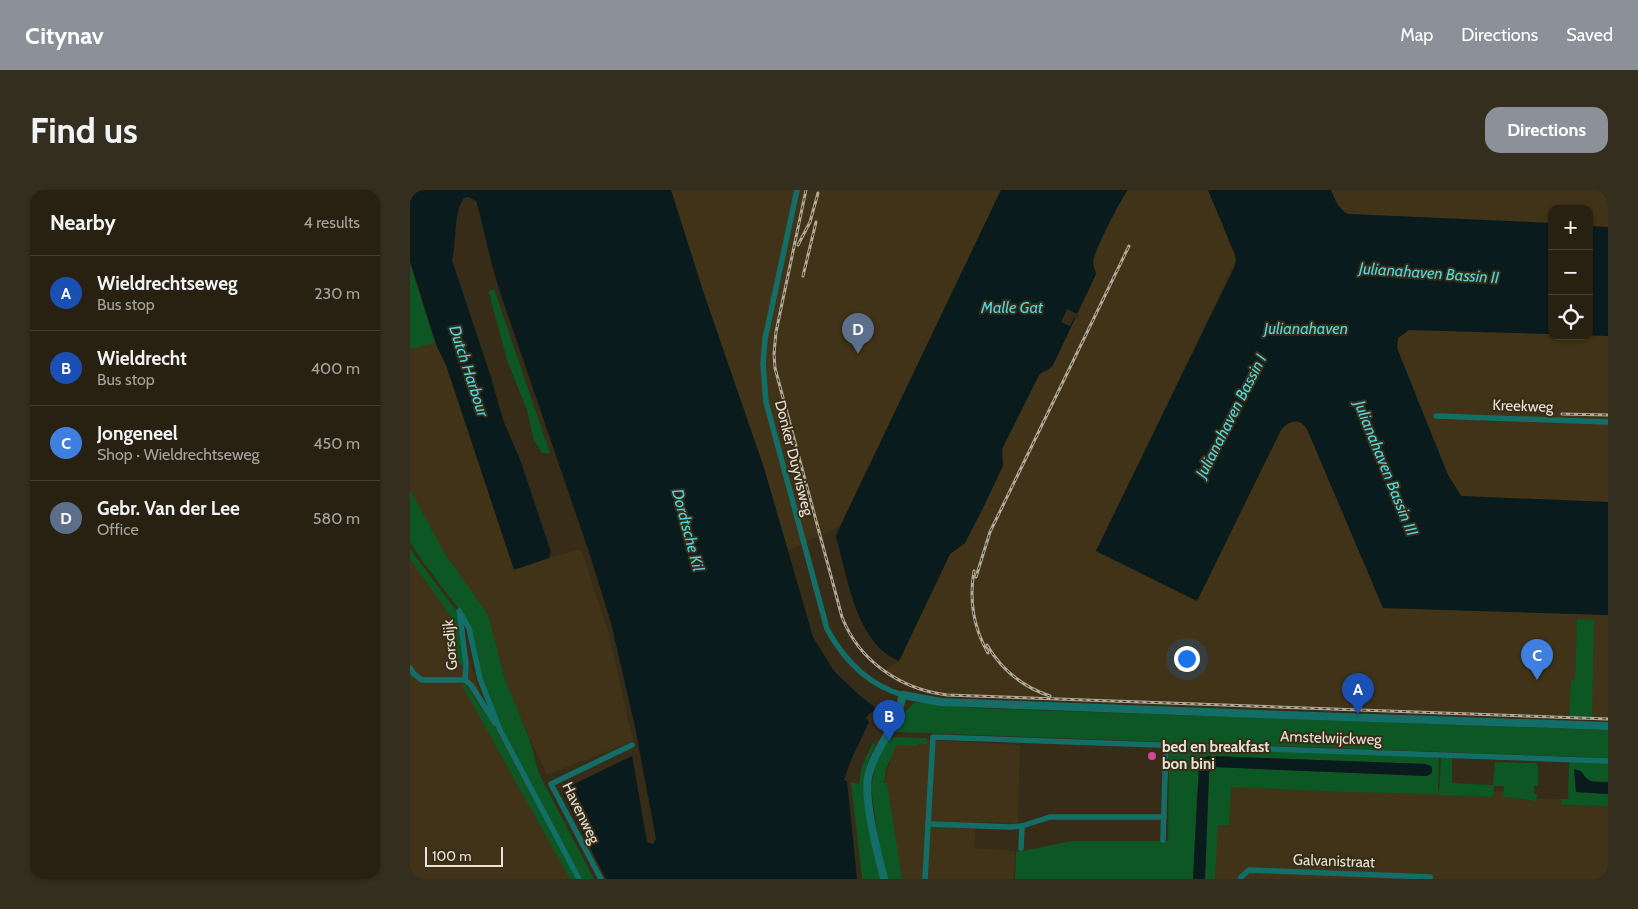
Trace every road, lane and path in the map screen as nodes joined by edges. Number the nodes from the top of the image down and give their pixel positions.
1 (797, 190) edge
2 (1436, 416) dead end
3 (1608, 422) edge
4 (410, 668) edge
5 (464, 680) junction
6 (903, 695) junction
7 (1608, 726) edge
8 (500, 730) junction
9 (632, 744) dead end
10 (1166, 744) junction
11 (1608, 761) edge
12 (1164, 817) junction
13 (928, 824) junction
14 (1022, 826) junction
15 (1163, 840) dead end
16 (1021, 848) dead end
17 (410, 874) edge
18 (1352, 876) edge
19 (1430, 878) edge
20 (416, 879) edge
21 (579, 879) edge
22 (601, 879) edge
23 (884, 879) edge
24 (925, 879) edge
25 (1241, 879) edge

1 - 6 street, Donker Duyvisweg
2 - 3 street, Kreekweg
4 - 5 street
5 - 8 street, Gorsdijk
5 - 8 street, Gorsdijk
6 - 7 street
6 - 23 street
8 - 21 street, Gorsdijk
9 - 22 street, Havenweg
10 - 11 street, Amstelwijckweg
10 - 12 street
10 - 13 street, Amstelwijckweg
12 - 14 street
12 - 15 street
13 - 14 street
13 - 24 street
14 - 16 street
17 - 20 street
18 - 19 street, Galvanistraat
18 - 25 street, Galvanistraat

